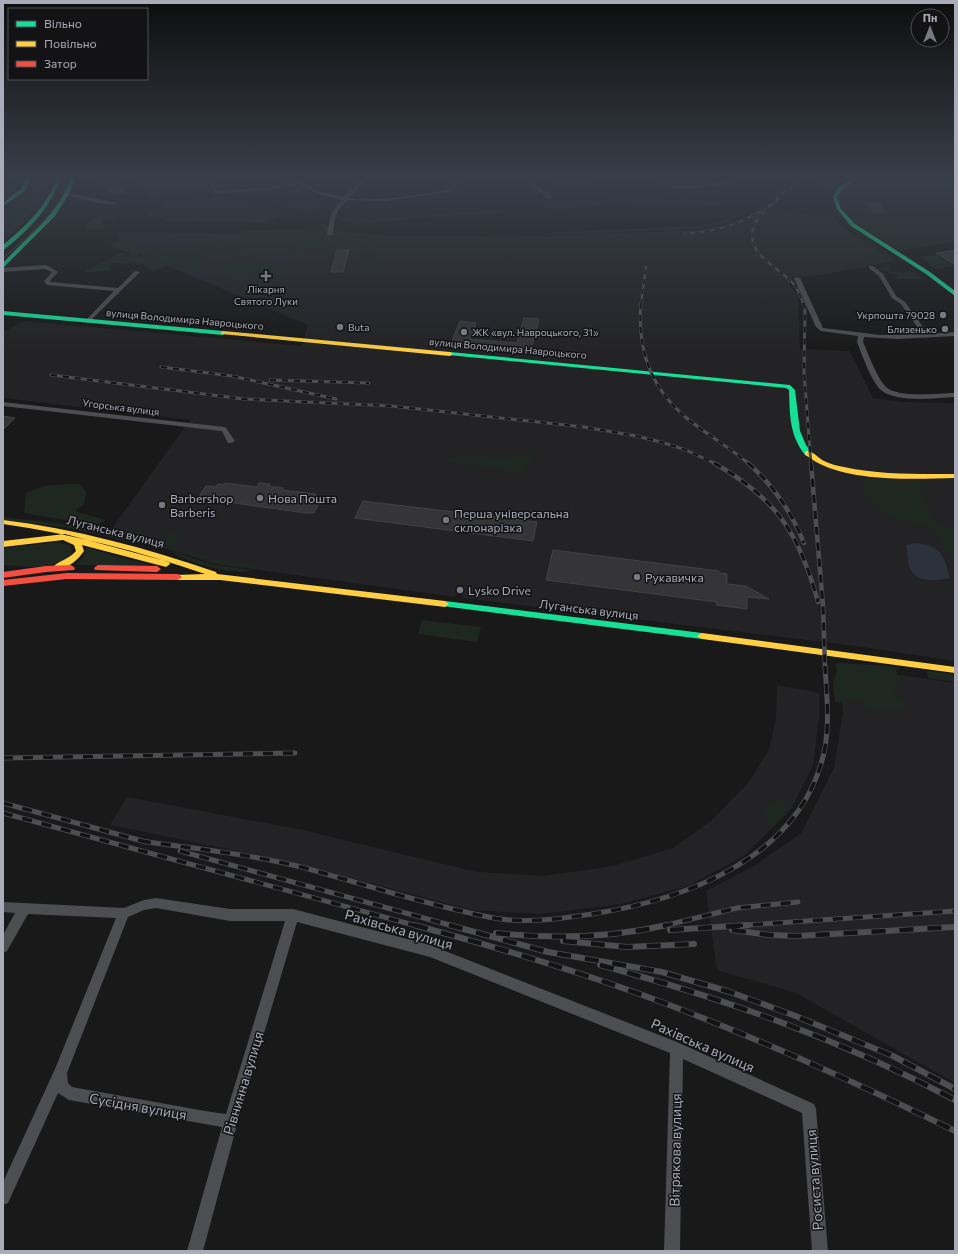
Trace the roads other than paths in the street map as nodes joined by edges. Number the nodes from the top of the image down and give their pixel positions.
1 (15, 237) edge
2 (30, 237) edge
3 (872, 237) edge
4 (3, 248) edge
5 (3, 253) edge
6 (13, 253) junction
7 (3, 266) edge
8 (871, 267) dead end
9 (3, 270) edge
10 (137, 272) dead end
11 (797, 278) dead end
12 (119, 290) junction
13 (955, 294) edge
14 (3, 313) edge
15 (88, 321) junction
16 (952, 334) edge
17 (861, 335) junction
18 (926, 335) junction
19 (955, 340) edge
20 (955, 395) edge
21 (3, 404) edge
22 (231, 441) dead end
23 (955, 476) edge
24 (3, 522) edge
25 (3, 530) edge
26 (65, 537) junction
27 (3, 544) edge
28 (3, 568) edge
29 (46, 568) junction
30 (3, 575) edge
31 (220, 577) junction
32 (3, 583) edge
33 (955, 670) edge
34 (3, 907) edge
35 (24, 909) junction
36 (124, 913) junction
37 (293, 915) junction
38 (3, 947) edge
39 (677, 1049) junction
40 (60, 1073) junction
41 (809, 1109) joint
42 (231, 1121) junction
43 (3, 1198) edge
44 (195, 1251) edge
45 (672, 1251) edge
46 (820, 1251) edge

1 - 4 main road
2 - 6 main road
3 - 13 main road
5 - 6 main road
6 - 7 main road
8 - 18 street
9 - 12 street
10 - 12 street
11 - 17 street
12 - 15 street
14 - 15 main road, вулиця Володимира Навроцького
15 - 23 main road, вулиця Володимира Навроцького
16 - 18 street
16 - 19 street
17 - 18 street
17 - 20 street
21 - 22 street, Угорська вулиця
24 - 31 main road, Луганська вулиця
25 - 26 main road
26 - 27 main road
26 - 29 main road
26 - 31 main road
28 - 29 main road
29 - 30 main road
29 - 31 main road
31 - 32 main road, Луганська вулиця
31 - 33 main road, Луганська вулиця
34 - 35 street, Рахівська вулиця
35 - 36 street, Рахівська вулиця
35 - 38 street
36 - 37 street, Рахівська вулиця
36 - 40 street
37 - 39 street, Рахівська вулиця
37 - 42 street, Рівнинна вулиця
39 - 41 street, Рахівська вулиця
39 - 45 street, Вітрякова вулиця
40 - 42 street, Сусідня вулиця
40 - 43 street
41 - 46 street, Росиста вулиця
42 - 44 street, Рівнинна вулиця

